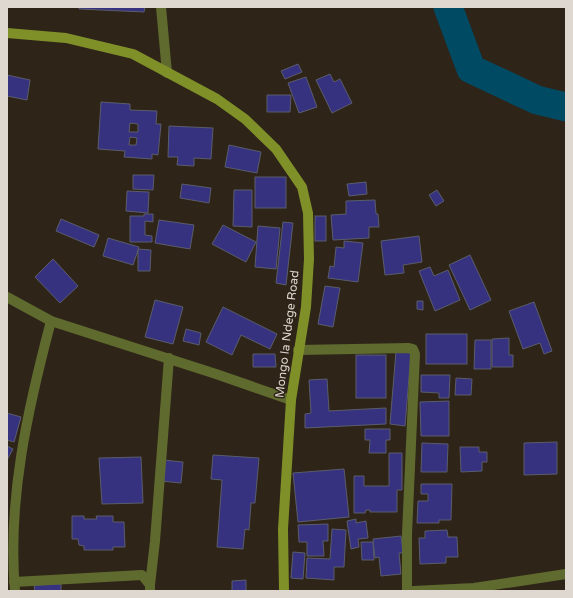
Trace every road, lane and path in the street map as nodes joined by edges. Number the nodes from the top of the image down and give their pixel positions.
1 (161, 7) edge
2 (7, 33) edge
3 (167, 73) junction
4 (7, 297) edge
5 (51, 320) junction
6 (298, 350) junction
7 (169, 358) junction
8 (291, 400) junction
9 (11, 491) edge
10 (566, 574) edge
11 (15, 586) edge
12 (150, 588) edge
13 (284, 591) edge
14 (407, 591) edge
15 (414, 591) edge

1 - 3 street
2 - 3 street, Mongo la Ndege Road
3 - 6 street, Mongo la Ndege Road
4 - 5 street
5 - 7 street
5 - 9 street
6 - 8 street, Mongo la Ndege Road
6 - 14 street
7 - 8 street
7 - 12 street
8 - 13 street, Mongo la Ndege Road
9 - 11 street
10 - 15 street
11 - 12 street

